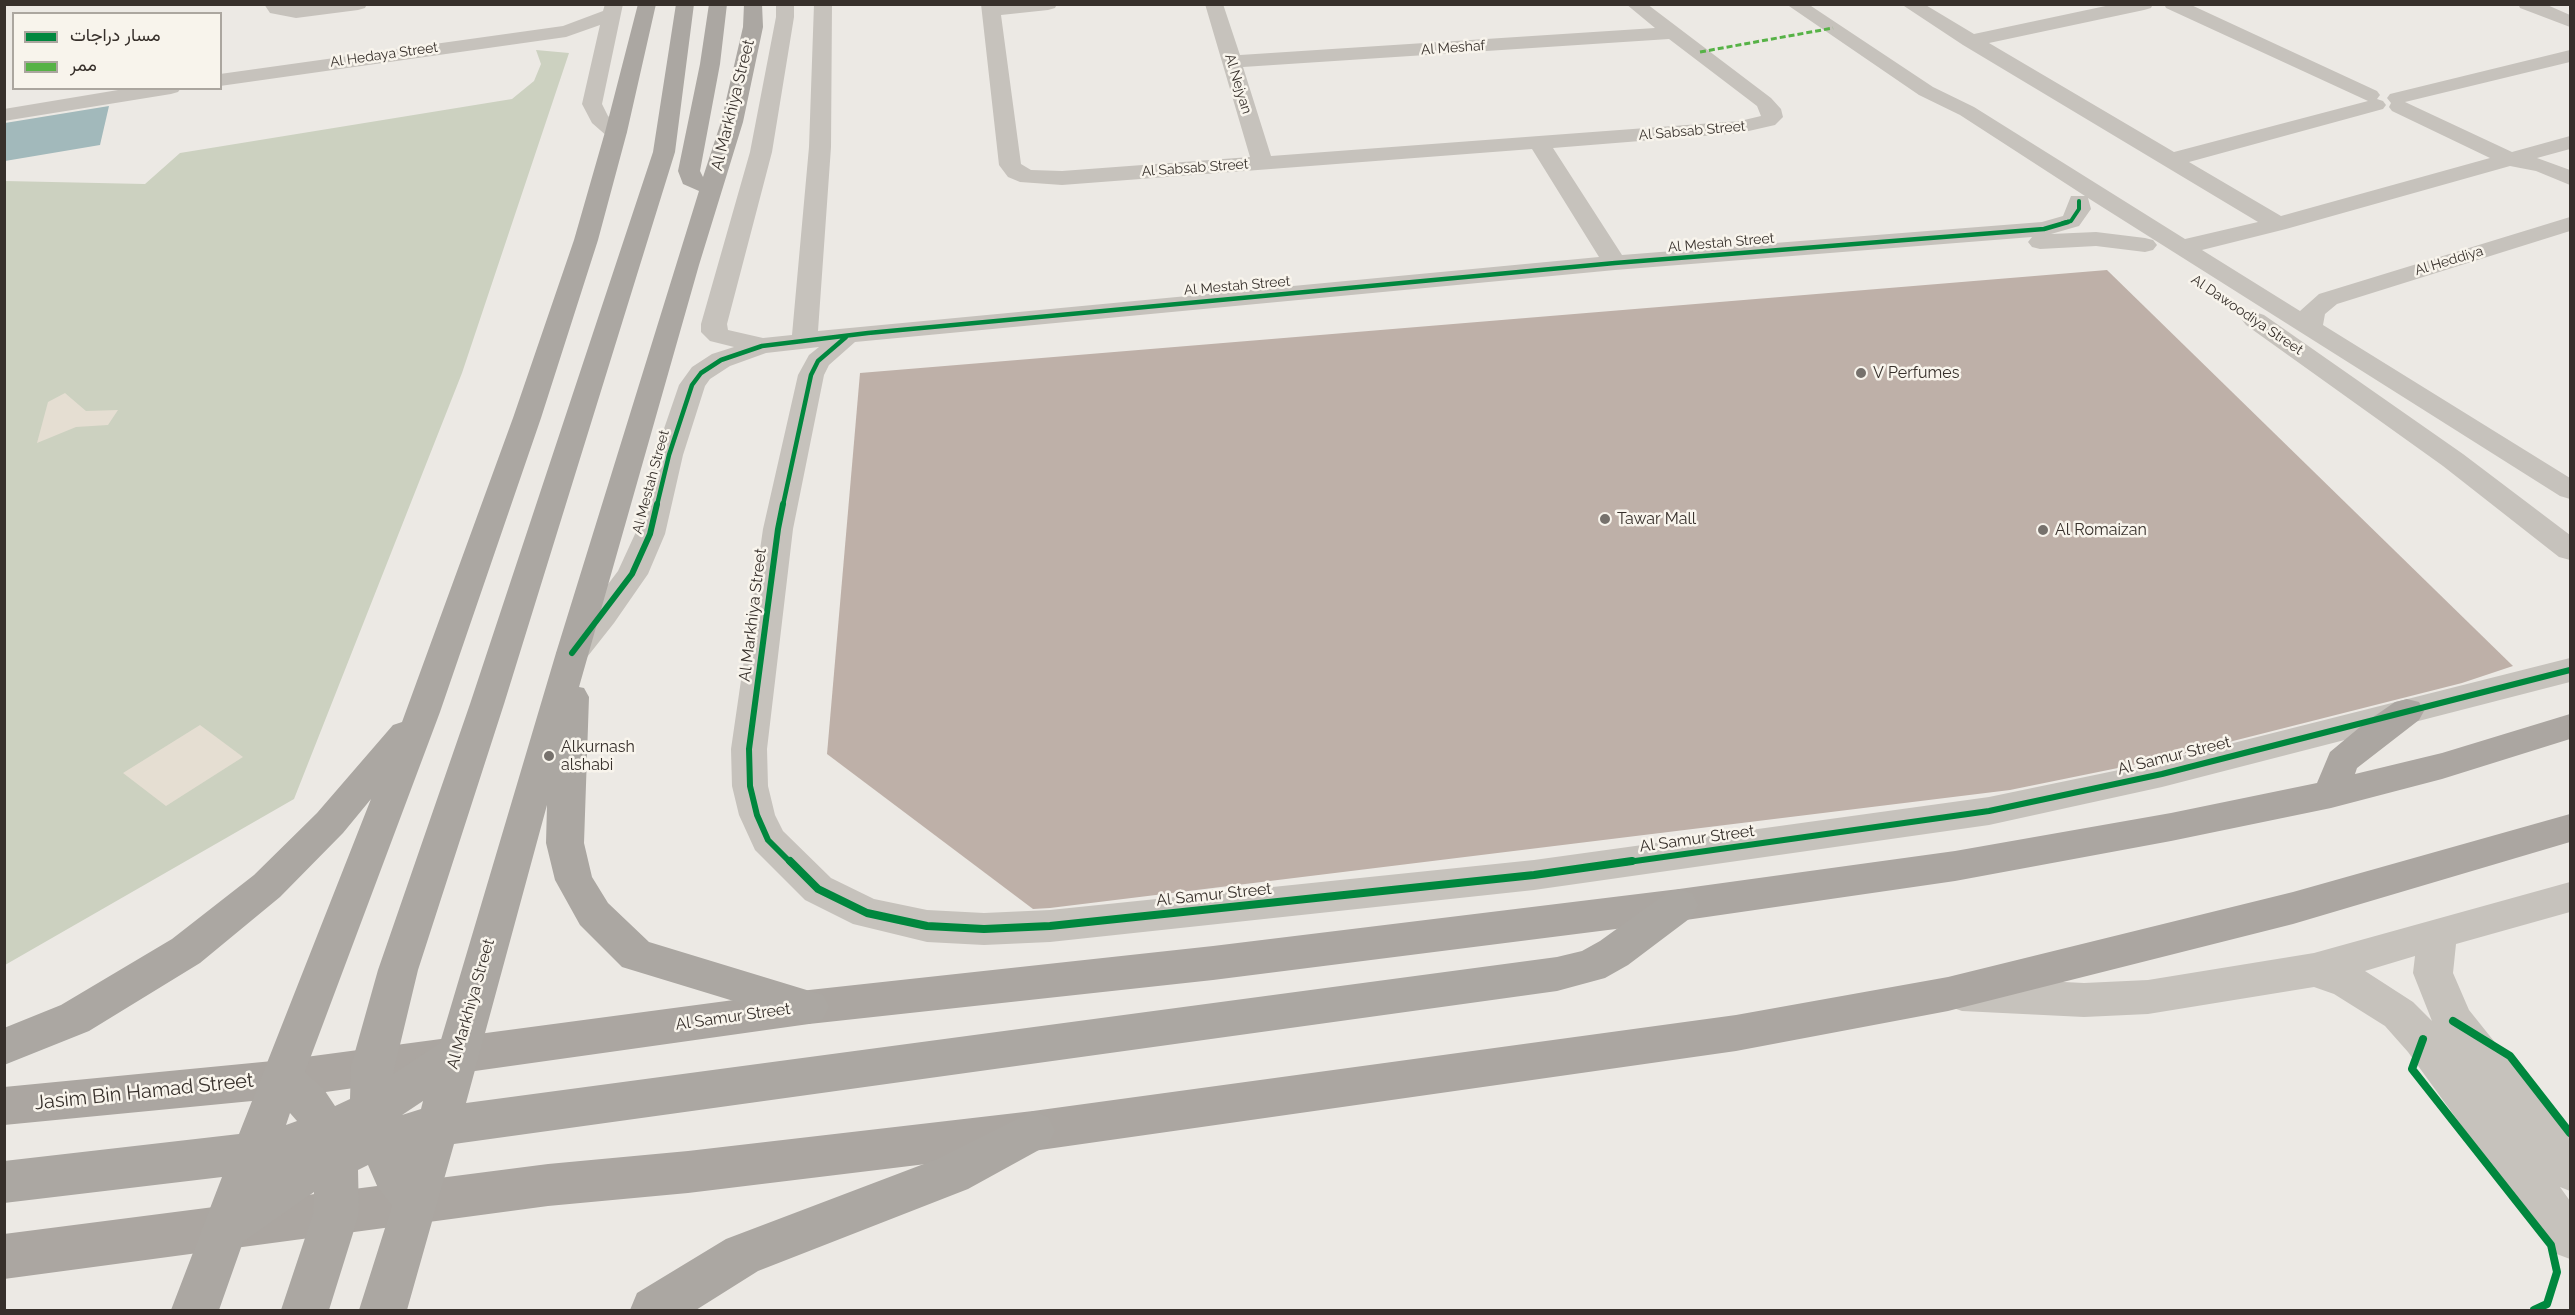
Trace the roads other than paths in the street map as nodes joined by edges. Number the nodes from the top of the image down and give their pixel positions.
1 (273, 4) edge
2 (358, 4) edge
3 (647, 4) edge
4 (685, 4) edge
5 (718, 4) edge
6 (753, 4) edge
7 (785, 4) edge
8 (823, 4) edge
9 (1048, 4) edge
10 (1214, 4) edge
11 (1635, 4) edge
12 (1829, 4) edge
13 (1910, 4) edge
14 (2144, 4) edge
15 (2173, 4) edge
16 (2527, 4) edge
17 (990, 7) edge
18 (1798, 7) edge
19 (612, 10) edge
20 (2571, 21) edge
21 (1674, 33) junction
22 (548, 34) junction
23 (1970, 41) junction
24 (603, 43) junction
25 (2571, 56) edge
26 (1232, 62) junction
27 (222, 81) edge
28 (159, 90) edge
29 (1926, 91) junction
30 (2373, 100) junction
31 (2398, 103) junction
32 (4, 115) edge
33 (616, 132) junction
34 (2571, 142) edge
35 (1539, 143) junction
36 (2510, 159) junction
37 (2170, 160) junction
38 (1263, 164) junction
39 (2571, 178) edge
40 (712, 188) junction
41 (2571, 192) edge
42 (2079, 201) junction
43 (2112, 224) junction
44 (2278, 224) junction
45 (2571, 224) edge
46 (2057, 226) junction
47 (2149, 237) junction
48 (2183, 247) junction
49 (1615, 263) junction
50 (2236, 282) junction
51 (2328, 298) junction
52 (2310, 328) junction
53 (846, 337) junction
54 (804, 341) junction
55 (762, 346) junction
56 (2571, 490) edge
57 (2568, 548) edge
58 (572, 653) junction
59 (2571, 670) edge
60 (2407, 711) junction
61 (423, 712) junction
62 (2571, 727) edge
63 (2331, 794) junction
64 (2571, 828) edge
65 (818, 889) joint
66 (2571, 897) edge
67 (1678, 905) junction
68 (2439, 933) junction
69 (2314, 970) junction
70 (1948, 994) junction
71 (809, 1007) junction
72 (4, 1047) edge
73 (457, 1055) junction
74 (372, 1066) junction
75 (283, 1078) junction
76 (4, 1106) edge
77 (376, 1125) junction
78 (437, 1125) junction
79 (1033, 1131) junction
80 (331, 1144) junction
81 (254, 1152) junction
82 (2571, 1170) edge
83 (4, 1182) edge
84 (416, 1202) junction
85 (336, 1214) junction
86 (225, 1228) junction
87 (2571, 1237) edge
88 (4, 1257) edge
89 (195, 1311) edge
90 (305, 1311) edge
91 (383, 1311) edge
92 (654, 1311) edge

1 - 2 street
3 - 33 highway
4 - 74 highway
5 - 40 highway
6 - 40 highway, Al Markhiya Street
7 - 55 street, Al Mestah Street
8 - 54 street
9 - 17 street, Al Sabsab Street
10 - 26 street, Al Nejyan
11 - 21 street, Al Sabsab Street
12 - 18 street
13 - 23 street
14 - 23 street
15 - 30 street
16 - 20 street
17 - 38 street, Al Sabsab Street
18 - 29 street, Al Dawoodiya Street
19 - 22 street, Al Hedaya Street
19 - 24 street
21 - 26 street, Al Meshaf
21 - 35 street, Al Sabsab Street
22 - 24 street, Al Hedaya Street
22 - 27 street, Al Hedaya Street
23 - 37 street
24 - 33 street
25 - 31 street
26 - 38 street, Al Nejyan
28 - 32 street
29 - 42 street, Al Dawoodiya Street
29 - 47 street, Al Dawoodiya Street
30 - 31 street
30 - 37 street
31 - 36 street
33 - 61 highway
34 - 36 street
35 - 38 street, Al Sabsab Street
35 - 49 street
36 - 39 street
36 - 41 street
36 - 44 street
37 - 44 street
40 - 58 highway, Al Markhiya Street
42 - 43 street, Al Dawoodiya Street
42 - 46 street
43 - 46 street, Al Mestah Street
43 - 47 street, Al Dawoodiya Street
44 - 48 street
45 - 51 street, Al Heddiya
46 - 49 street, Al Mestah Street
47 - 48 street, Al Dawoodiya Street
47 - 53 street, Al Mestah Street
47 - 57 street, Al Dawoodiya Street
48 - 50 street, Al Dawoodiya Street
49 - 53 street, Al Mestah Street
50 - 51 street, Al Heddiya
50 - 52 street, Al Dawoodiya Street
51 - 52 street
52 - 56 street, Al Dawoodiya Street
53 - 54 street, Al Mestah Street
53 - 65 street, Al Markhiya Street
54 - 55 street, Al Mestah Street
55 - 58 street, Al Mestah Street
58 - 71 highway
58 - 73 highway, Al Markhiya Street
59 - 60 street, Al Samur Street
60 - 63 main road
60 - 65 street, Al Samur Street
61 - 72 highway
61 - 75 highway
62 - 63 main road, Al Samur Street
63 - 67 main road, Al Samur Street
64 - 70 main road
66 - 68 street
67 - 71 main road, Al Samur Street
67 - 78 highway
68 - 69 street
68 - 82 street
69 - 70 street
69 - 87 street
70 - 79 main road
71 - 73 main road, Al Samur Street
73 - 74 main road, Al Samur Street
73 - 77 highway
73 - 78 highway, Al Markhiya Street
74 - 75 main road, Jasim Bin Hamad Street
74 - 77 highway
75 - 76 main road, Jasim Bin Hamad Street
75 - 80 highway
75 - 81 highway
77 - 78 highway
77 - 80 highway
77 - 84 highway
78 - 84 highway, Al Markhiya Street
79 - 84 main road
79 - 92 highway
80 - 81 highway
80 - 85 highway
80 - 86 highway
81 - 83 highway
81 - 86 highway
84 - 85 main road
84 - 91 highway, Al Markhiya Street
85 - 86 main road
85 - 90 highway
86 - 88 main road
86 - 89 highway

